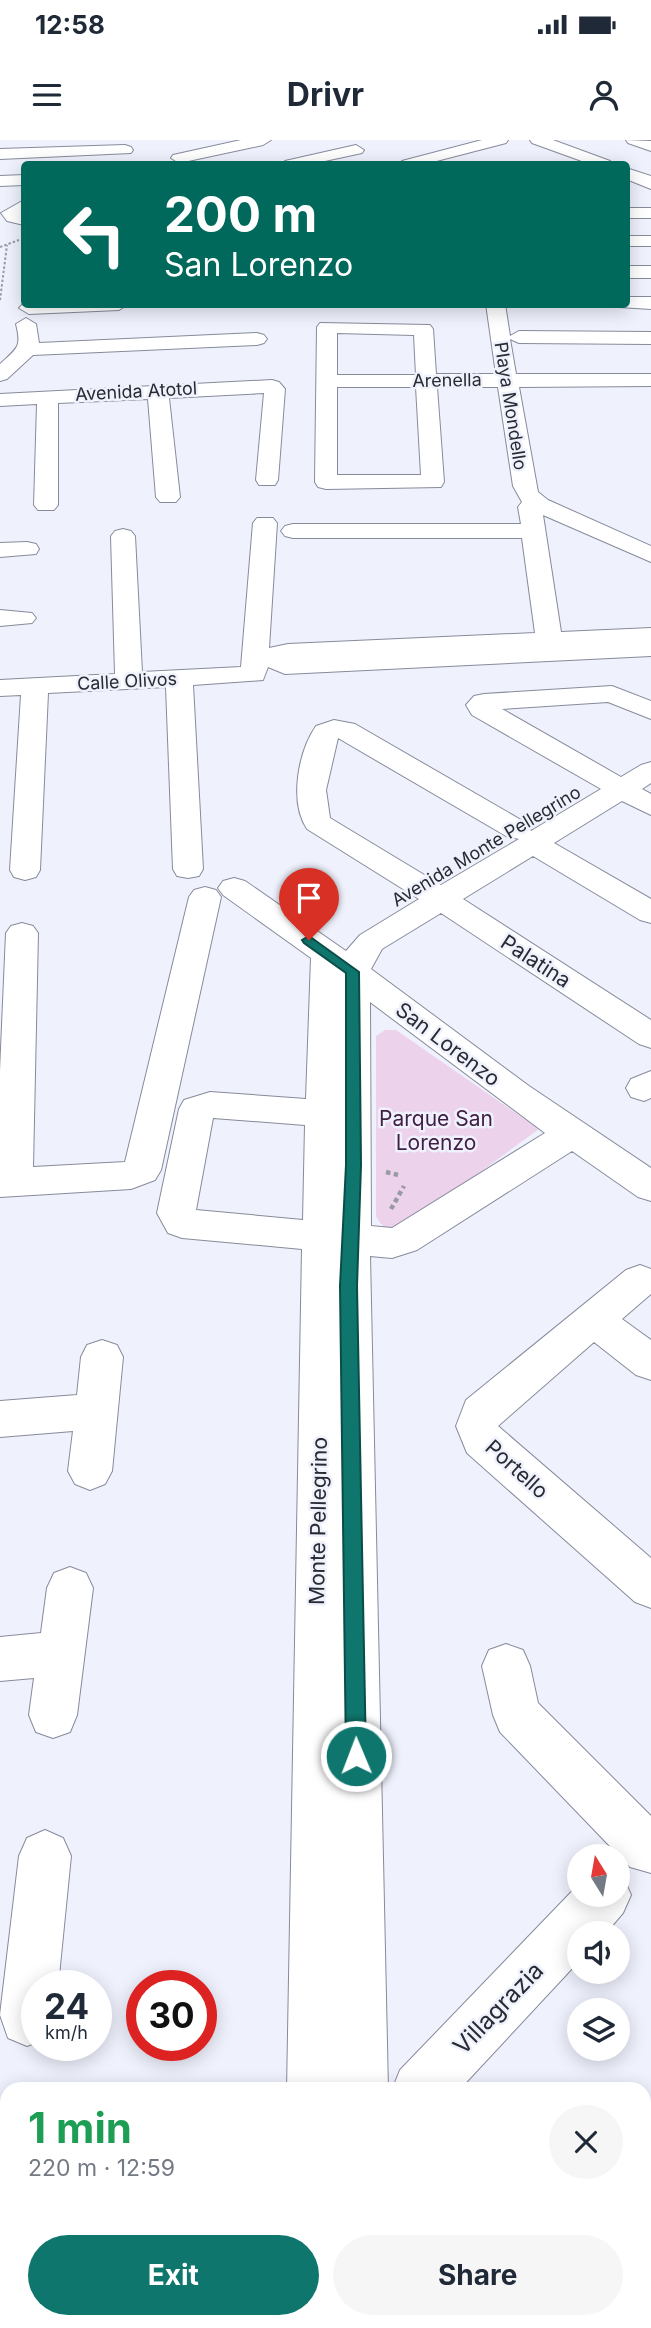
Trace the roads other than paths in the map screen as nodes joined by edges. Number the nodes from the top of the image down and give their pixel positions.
1 (263, 140) edge
2 (500, 140) edge
3 (538, 140) edge
4 (634, 140) edge
5 (133, 144) edge
6 (356, 145) edge
7 (651, 146) edge
8 (470, 148) junction
9 (376, 151) dead end
10 (39, 152) edge
11 (0, 153) edge
12 (198, 154) junction
13 (179, 158) dead end
14 (500, 160) dead end
15 (213, 161) edge
16 (301, 161) edge
17 (406, 161) edge
18 (596, 161) edge
19 (630, 175) edge
20 (21, 180) edge
21 (0, 181) edge
22 (630, 184) edge
23 (650, 184) edge
24 (630, 213) edge
25 (651, 213) edge
26 (12, 215) edge
27 (21, 232) edge
28 (630, 241) edge
29 (651, 241) edge
30 (630, 272) edge
31 (651, 272) edge
32 (630, 303) edge
33 (651, 303) edge
34 (79, 308) edge
35 (496, 308) edge
36 (515, 308) edge
37 (28, 313) edge
38 (519, 337) junction
39 (651, 338) edge
40 (257, 340) dead end
41 (28, 349) junction
42 (0, 350) edge
43 (0, 374) edge
44 (516, 379) junction
45 (651, 380) edge
46 (327, 381) junction
47 (428, 381) junction
48 (158, 390) junction
49 (5, 395) edge
50 (48, 396) junction
51 (267, 480) dead end
52 (539, 484) junction
53 (168, 497) dead end
54 (46, 505) dead end
55 (265, 523) dead end
56 (293, 531) dead end
57 (534, 531) junction
58 (123, 536) dead end
59 (648, 547) edge
60 (27, 549) dead end
61 (0, 550) edge
62 (651, 636) edge
63 (552, 646) junction
64 (651, 648) edge
65 (179, 679) junction
66 (129, 681) junction
67 (35, 686) junction
68 (0, 688) edge
69 (651, 711) edge
70 (651, 746) edge
71 (651, 771) edge
72 (611, 783) junction
73 (651, 806) edge
74 (524, 837) junction
75 (25, 870) dead end
76 (209, 885) junction
77 (431, 893) junction
78 (651, 913) edge
79 (22, 933) dead end
80 (340, 962) junction
81 (651, 1036) edge
82 (324, 1114) junction
83 (571, 1133) junction
84 (7, 1182) edge
85 (651, 1187) edge
86 (335, 1238) junction
87 (640, 1281) dead end
88 (594, 1320) junction
89 (102, 1357) dead end
90 (651, 1363) edge
91 (96, 1411) junction
92 (0, 1419) edge
93 (90, 1471) dead end
94 (651, 1587) edge
95 (69, 1588) dead end
96 (61, 1654) junction
97 (0, 1659) edge
98 (506, 1667) dead end
99 (53, 1714) dead end
100 (45, 1856) dead end
101 (639, 1859) edge
102 (593, 1908) edge
103 (17, 1950) edge
104 (21, 1981) edge
105 (315, 2082) edge
106 (360, 2082) edge
107 (428, 2082) edge

1 - 12 street
2 - 8 street
3 - 18 street
4 - 7 street
5 - 10 street
6 - 9 street
6 - 16 street
8 - 14 street
8 - 17 street
10 - 11 street
12 - 13 street
12 - 15 street
19 - 23 street
20 - 21 street
22 - 23 street
24 - 25 street
26 - 27 street
28 - 29 street
30 - 31 street
32 - 33 street
34 - 37 street
35 - 44 street, Playa Mondello
36 - 38 street, Playa Mondello
37 - 41 street
37 - 42 street
38 - 39 street
38 - 44 street, Playa Mondello
40 - 41 street
41 - 43 street
44 - 45 street, Arenella
44 - 47 street, Arenella
44 - 52 street, Playa Mondello
46 - 47 street, Arenella
46 - 47 street
46 - 47 street
48 - 50 street, Avenida Atotol
48 - 51 street, Avenida Atotol
48 - 53 street
49 - 50 street, Avenida Atotol
50 - 54 street
52 - 57 street
52 - 59 street, Playa Mondello
55 - 65 street, Calle Olivos
56 - 57 street
57 - 63 street
58 - 66 street
60 - 61 street
62 - 63 street
63 - 63 street
63 - 64 street
65 - 66 street, Calle Olivos
65 - 76 street
66 - 67 street, Calle Olivos
67 - 68 street, Calle Olivos
67 - 75 street
69 - 72 street
70 - 72 street, Avenida Monte Pellegrino
71 - 72 street, Avenida Monte Pellegrino
72 - 73 street
72 - 74 street, Avenida Monte Pellegrino
74 - 77 street, Avenida Monte Pellegrino
74 - 77 street, Palatina
74 - 78 street
76 - 80 street, San Lorenzo
76 - 84 street
77 - 80 street, Avenida Monte Pellegrino
77 - 81 street, Palatina
79 - 84 street
80 - 82 street, Monte Pellegrino
80 - 83 street, San Lorenzo
80 - 86 street, Monte Pellegrino
82 - 86 street, Monte Pellegrino
82 - 86 street
83 - 85 street, San Lorenzo
83 - 86 street
86 - 105 street, Monte Pellegrino
86 - 106 street, Monte Pellegrino
87 - 88 street, Portello
88 - 90 street
88 - 94 street, Portello
89 - 91 street
91 - 92 street
91 - 93 street
95 - 96 street
96 - 97 street
96 - 99 street
98 - 101 street
100 - 103 street
102 - 107 street, Villagrazia
103 - 104 street

